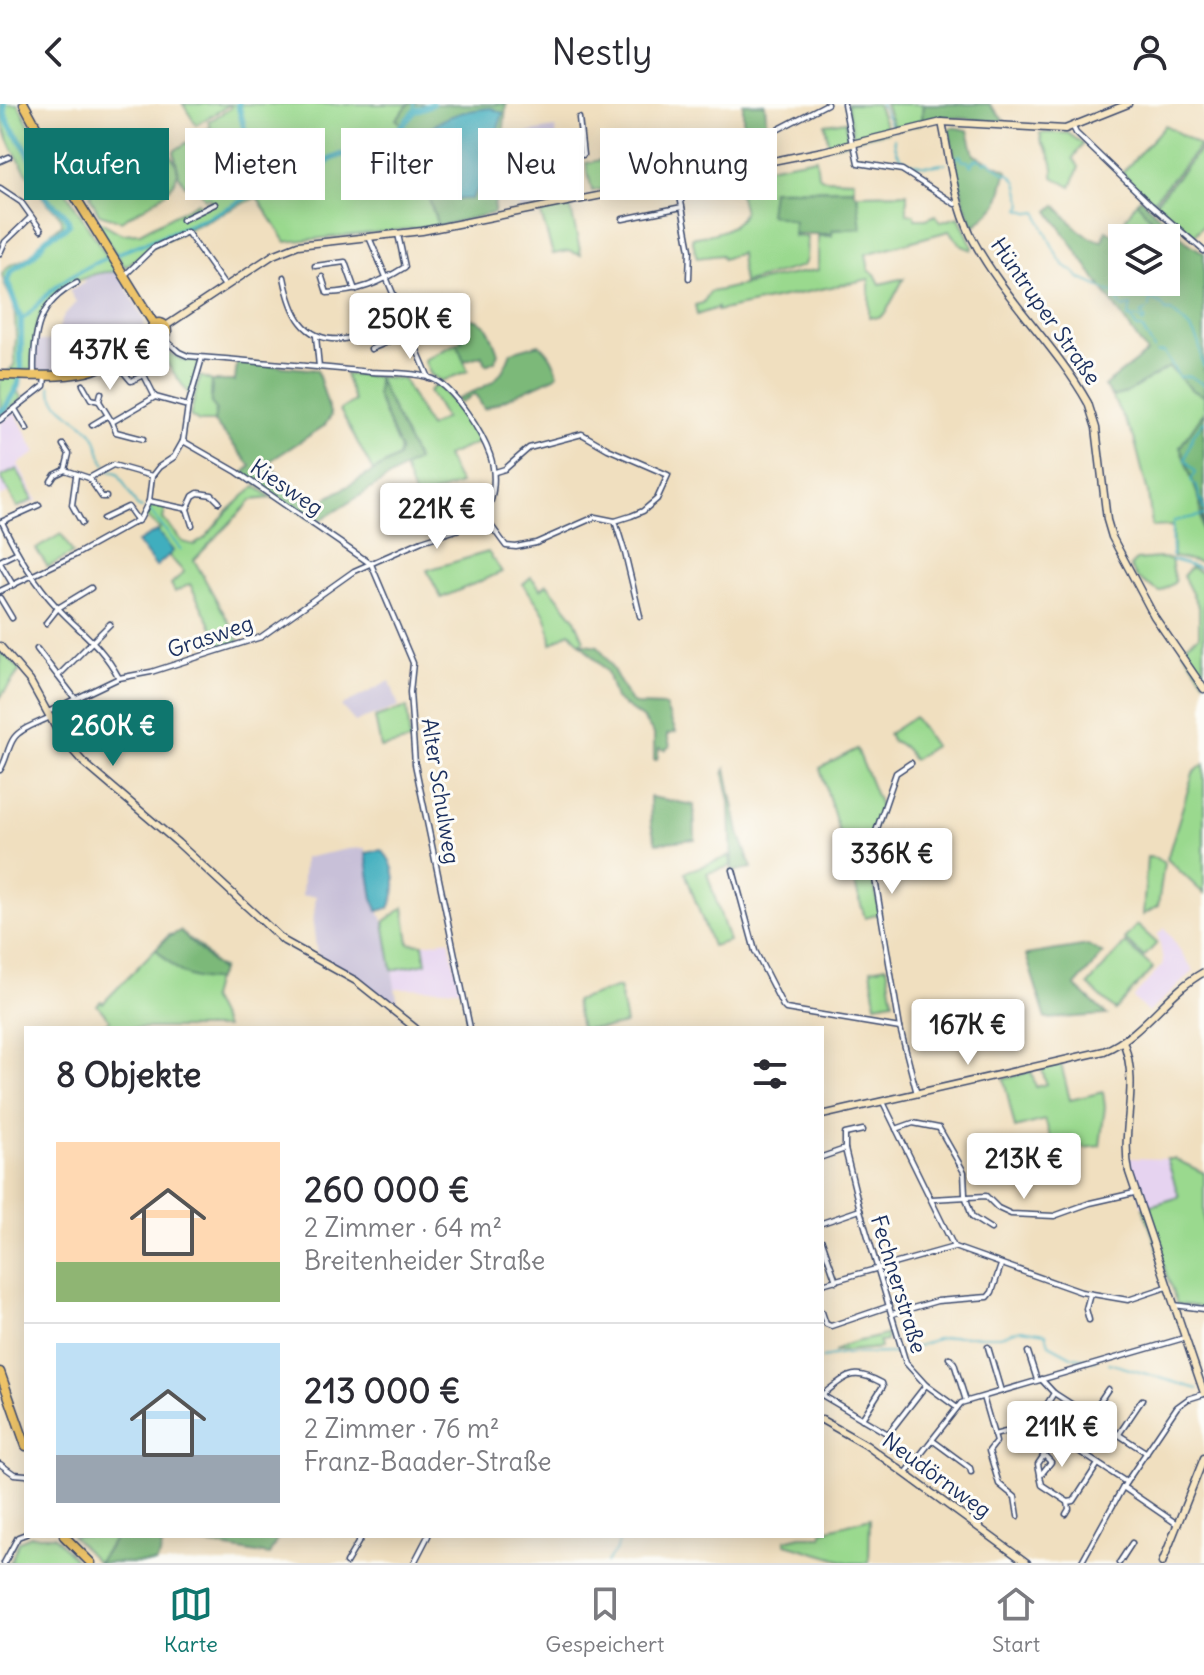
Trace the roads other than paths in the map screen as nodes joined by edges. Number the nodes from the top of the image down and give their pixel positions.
1 (24, 104) edge
2 (827, 104) edge
3 (844, 104) edge
4 (1128, 104) edge
5 (579, 118) dead end
6 (942, 122) junction
7 (1073, 127) junction
8 (580, 128) edge
9 (777, 130) edge
10 (853, 144) junction
11 (9, 157) dead end
12 (777, 160) edge
13 (0, 161) edge
14 (0, 188) edge
15 (600, 195) edge
16 (681, 200) edge
17 (958, 202) junction
18 (215, 204) dead end
19 (682, 207) junction
20 (31, 217) junction
21 (623, 219) dead end
22 (182, 220) dead end
23 (41, 230) dead end
24 (398, 234) junction
25 (369, 237) junction
26 (1204, 251) edge
27 (0, 253) edge
28 (315, 266) dead end
29 (124, 276) junction
30 (284, 277) dead end
31 (322, 277) dead end
32 (689, 278) dead end
33 (387, 279) junction
34 (77, 283) dead end
35 (225, 286) junction
36 (355, 290) junction
37 (154, 324) junction
38 (166, 326) junction
39 (152, 335) junction
40 (316, 336) junction
41 (163, 338) junction
42 (388, 342) dead end
43 (381, 344) junction
44 (371, 349) dead end
45 (202, 357) junction
46 (319, 367) junction
47 (120, 368) dead end
48 (149, 368) dead end
49 (0, 375) edge
50 (30, 375) junction
51 (44, 375) junction
52 (144, 375) junction
53 (429, 378) junction
54 (83, 385) dead end
55 (101, 393) dead end
56 (155, 397) junction
57 (99, 401) junction
58 (188, 406) junction
59 (15, 409) junction
60 (107, 416) junction
61 (0, 420) edge
62 (112, 422) junction
63 (92, 425) dead end
64 (27, 429) dead end
65 (143, 439) dead end
66 (183, 441) junction
67 (63, 445) dead end
68 (65, 470) junction
69 (495, 472) junction
70 (76, 475) junction
71 (152, 476) junction
72 (89, 478) junction
73 (51, 481) dead end
74 (106, 497) dead end
75 (178, 500) dead end
76 (149, 501) junction
77 (219, 502) dead end
78 (39, 505) dead end
79 (176, 507) junction
80 (187, 509) junction
81 (484, 516) junction
82 (103, 519) dead end
83 (138, 521) junction
84 (615, 521) junction
85 (1, 523) edge
86 (82, 523) dead end
87 (192, 525) dead end
88 (16, 553) junction
89 (0, 562) edge
90 (371, 564) junction
91 (31, 577) junction
92 (13, 585) junction
93 (91, 588) dead end
94 (0, 591) edge
95 (0, 598) edge
96 (58, 608) junction
97 (640, 616) dead end
98 (12, 618) dead end
99 (46, 623) dead end
100 (110, 624) dead end
101 (94, 640) junction
102 (0, 646) edge
103 (37, 649) dead end
104 (58, 676) junction
105 (119, 678) junction
106 (1204, 689) edge
107 (74, 697) junction
108 (48, 715) junction
109 (911, 763) dead end
110 (0, 770) edge
111 (733, 870) dead end
112 (1204, 972) edge
113 (412, 1026) edge
114 (470, 1026) edge
115 (900, 1028) junction
116 (1123, 1041) junction
117 (917, 1094) junction
118 (883, 1102) junction
119 (824, 1115) edge
120 (896, 1129) junction
121 (863, 1130) dead end
122 (845, 1149) junction
123 (824, 1156) edge
124 (1134, 1193) junction
125 (965, 1195) junction
126 (931, 1199) junction
127 (860, 1210) junction
128 (824, 1222) edge
129 (991, 1229) dead end
130 (824, 1247) edge
131 (954, 1247) junction
132 (1001, 1265) junction
133 (878, 1269) junction
134 (836, 1281) junction
135 (824, 1284) edge
136 (1167, 1287) junction
137 (1090, 1294) junction
138 (1174, 1305) junction
139 (890, 1306) junction
140 (1204, 1309) edge
141 (892, 1314) junction
142 (824, 1318) edge
143 (1089, 1320) dead end
144 (1185, 1338) junction
145 (988, 1347) dead end
146 (1028, 1352) dead end
147 (949, 1358) dead end
148 (0, 1372) edge
149 (1039, 1380) junction
150 (926, 1385) junction
151 (1108, 1389) dead end
152 (1001, 1391) junction
153 (1054, 1393) junction
154 (824, 1394) edge
155 (1204, 1394) edge
156 (824, 1396) edge
157 (983, 1397) junction
158 (1142, 1400) dead end
159 (966, 1401) junction
160 (956, 1407) junction
161 (1090, 1416) junction
162 (862, 1419) junction
163 (824, 1421) edge
164 (1047, 1421) junction
165 (1119, 1434) junction
166 (994, 1435) junction
167 (24, 1440) edge
168 (932, 1440) junction
169 (1147, 1453) junction
170 (1204, 1458) edge
171 (963, 1462) dead end
172 (0, 1464) edge
173 (1098, 1464) junction
174 (1039, 1467) junction
175 (1046, 1467) junction
176 (906, 1473) junction
177 (24, 1475) edge
178 (1040, 1476) junction
179 (1125, 1485) junction
180 (1071, 1502) junction
181 (1068, 1511) dead end
182 (1018, 1516) dead end
183 (1177, 1524) junction
184 (24, 1535) edge
185 (66, 1538) edge
186 (361, 1538) edge
187 (427, 1538) edge
188 (1132, 1543) dead end
189 (1083, 1562) edge
190 (1163, 1562) edge
191 (4, 1563) edge
192 (91, 1563) edge
193 (346, 1563) edge
194 (414, 1563) edge
195 (1027, 1563) edge
196 (1119, 1563) edge

1 - 29 main road
2 - 9 street
3 - 10 street
4 - 7 street
5 - 8 street
6 - 7 street
6 - 10 street
6 - 17 street, Hüntruper Straße
7 - 26 street
10 - 12 street
10 - 17 street
11 - 13 street
14 - 20 street
15 - 24 street
16 - 19 street
17 - 106 street, Hüntruper Straße
18 - 22 street
19 - 21 street
19 - 32 street
20 - 23 street
20 - 27 street
24 - 25 street
24 - 33 street
25 - 33 street
25 - 35 street
28 - 36 street
29 - 35 street
29 - 37 main road
30 - 40 street
31 - 36 street
33 - 36 street
33 - 53 street
34 - 50 street
35 - 38 street
37 - 38 main road
37 - 39 main road
38 - 41 main road
39 - 41 main road
39 - 51 main road
40 - 43 street
40 - 46 street
41 - 45 street
42 - 43 street
43 - 44 street
45 - 46 street
45 - 58 street
46 - 53 street
47 - 52 street
48 - 52 street
49 - 50 main road
50 - 51 main road
51 - 59 street
52 - 56 street
53 - 69 street
54 - 57 street
55 - 57 street
56 - 58 street
56 - 62 street
57 - 60 street
58 - 66 street
59 - 61 street
59 - 64 street
60 - 62 street
60 - 63 street
62 - 65 street
66 - 71 street
66 - 90 street, Kiesweg
67 - 68 street
68 - 70 street
68 - 73 street
69 - 81 street
69 - 84 street
70 - 72 street
70 - 86 street
71 - 72 street
71 - 76 street
72 - 74 street
75 - 79 street
76 - 79 street
76 - 83 street
77 - 80 street
78 - 85 street
79 - 80 street
80 - 87 street
81 - 84 street
81 - 90 street, Grasweg
82 - 83 street
83 - 91 street
84 - 97 street
85 - 88 street
88 - 89 street
88 - 91 street
89 - 92 street
90 - 105 street, Grasweg
90 - 114 street, Alter Schulweg
91 - 92 street
91 - 96 street
92 - 94 street
93 - 96 street
95 - 98 street
96 - 99 street
96 - 101 street
100 - 101 street
101 - 104 street
101 - 105 street
102 - 108 street
103 - 104 street
104 - 107 street
105 - 107 street, Grasweg
107 - 108 street, Grasweg
108 - 110 street, Grasweg
108 - 113 street
109 - 115 street
111 - 115 street
112 - 116 street
115 - 117 street
116 - 117 street
116 - 124 street
117 - 118 street
118 - 119 street
118 - 120 street
120 - 125 street
120 - 126 street
121 - 122 street
122 - 123 street
122 - 127 street, Fechnerstraße
124 - 125 street
124 - 136 street
125 - 126 street
125 - 129 street
126 - 131 street
127 - 128 street
127 - 133 street, Fechnerstraße
130 - 134 street
131 - 132 street
131 - 133 street
132 - 137 street
132 - 141 street
133 - 134 street
133 - 139 street, Fechnerstraße
134 - 135 street
136 - 137 street
136 - 138 street
137 - 143 street
138 - 140 street
138 - 144 street
139 - 141 street, Fechnerstraße
139 - 142 street
141 - 150 street, Fechnerstraße
144 - 149 street
144 - 155 street
145 - 152 street
146 - 149 street
147 - 159 street
148 - 167 main road
149 - 152 street
149 - 153 street
150 - 160 street, Fechnerstraße
150 - 162 street
151 - 161 street
152 - 157 street
153 - 161 street
153 - 164 street
154 - 162 street
155 - 169 street
156 - 162 street
157 - 159 street
157 - 166 street
158 - 165 street
159 - 160 street
160 - 168 street
161 - 165 street
163 - 176 street, Neudörnweg
164 - 166 street
164 - 173 street
165 - 169 street
166 - 182 street
168 - 171 street
168 - 176 street
169 - 179 street
170 - 183 street
172 - 177 street
173 - 179 street
173 - 180 street
174 - 175 street
174 - 175 street
174 - 178 street
175 - 178 street
176 - 195 street, Neudörnweg
178 - 180 street
179 - 183 street
179 - 189 street
180 - 181 street
183 - 190 street
184 - 191 street
185 - 192 main road
186 - 193 street
187 - 194 street
188 - 196 street

